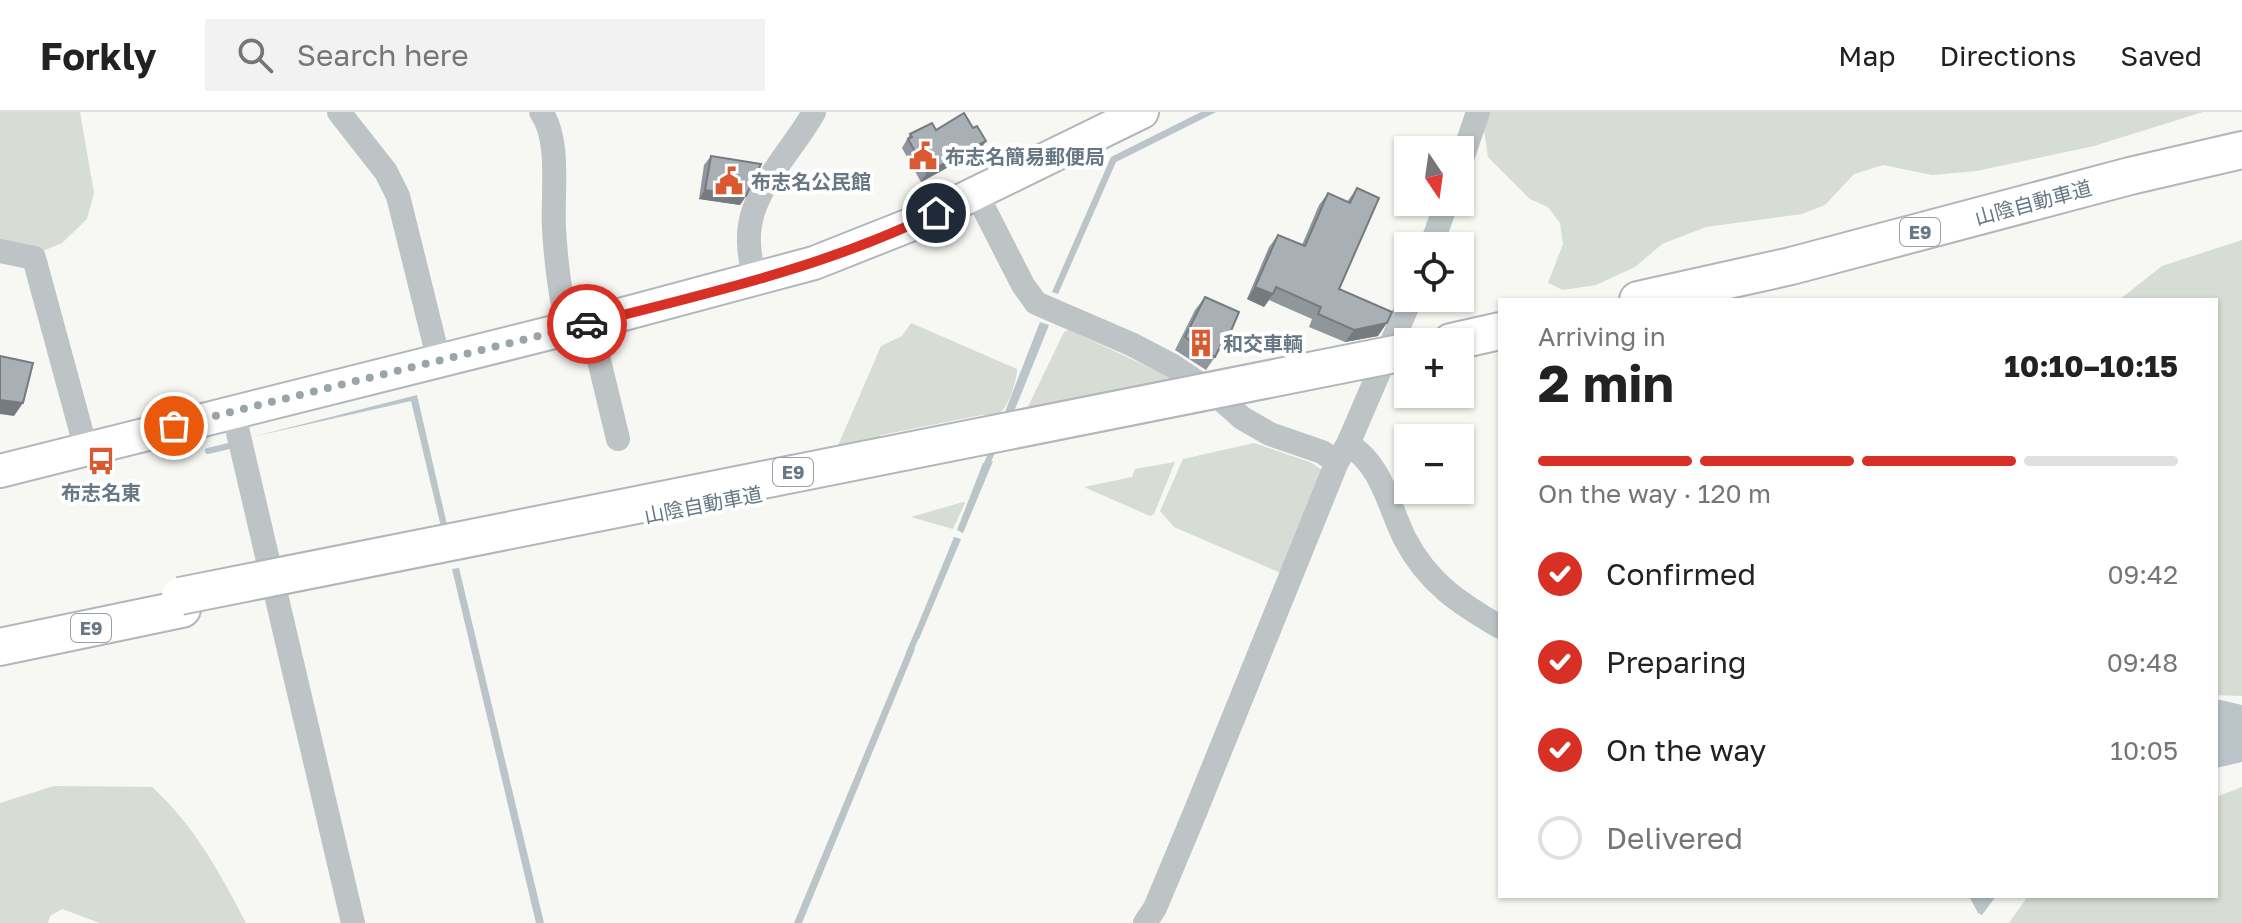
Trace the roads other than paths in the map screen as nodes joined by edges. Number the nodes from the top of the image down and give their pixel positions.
1 (339, 112) edge
2 (814, 112) edge
3 (1142, 112) edge
4 (1478, 112) edge
5 (545, 114) edge
6 (1470, 136) edge
7 (2242, 147) edge
8 (2204, 168) junction
9 (2242, 174) edge
10 (976, 193) junction
11 (0, 251) edge
12 (754, 280) junction
13 (1647, 298) edge
14 (1744, 298) edge
15 (1405, 312) edge
16 (579, 326) junction
17 (1498, 331) edge
18 (1474, 337) edge
19 (1498, 350) edge
20 (1474, 355) edge
21 (439, 361) junction
22 (1394, 363) edge
23 (233, 411) junction
24 (618, 439) dead end
25 (86, 449) junction
26 (1342, 453) junction
27 (0, 471) edge
28 (175, 606) junction
29 (67, 617) junction
30 (0, 621) edge
31 (1498, 626) edge
32 (0, 631) edge
33 (0, 647) edge
34 (0, 658) edge
35 (353, 923) edge
36 (1145, 923) edge

1 - 21 street
2 - 12 street
3 - 10 main road
4 - 6 street
5 - 16 street
7 - 8 highway, E9
8 - 9 highway, E9
8 - 13 highway, 山陰自動車道 / E9
8 - 14 highway, 山陰自動車道 / E9
10 - 12 main road
10 - 26 street
11 - 25 street
12 - 16 main road
15 - 26 street
16 - 21 main road
16 - 24 street
17 - 18 highway
19 - 20 highway
21 - 23 main road
22 - 28 highway, 山陰自動車道 / E9
23 - 25 main road
23 - 35 street
25 - 27 main road
26 - 31 street
26 - 36 street
28 - 29 highway, 山陰自動車道 / E9
28 - 33 highway, 山陰自動車道 / E9
28 - 34 highway
29 - 30 highway
29 - 32 highway, 山陰自動車道 / E9

